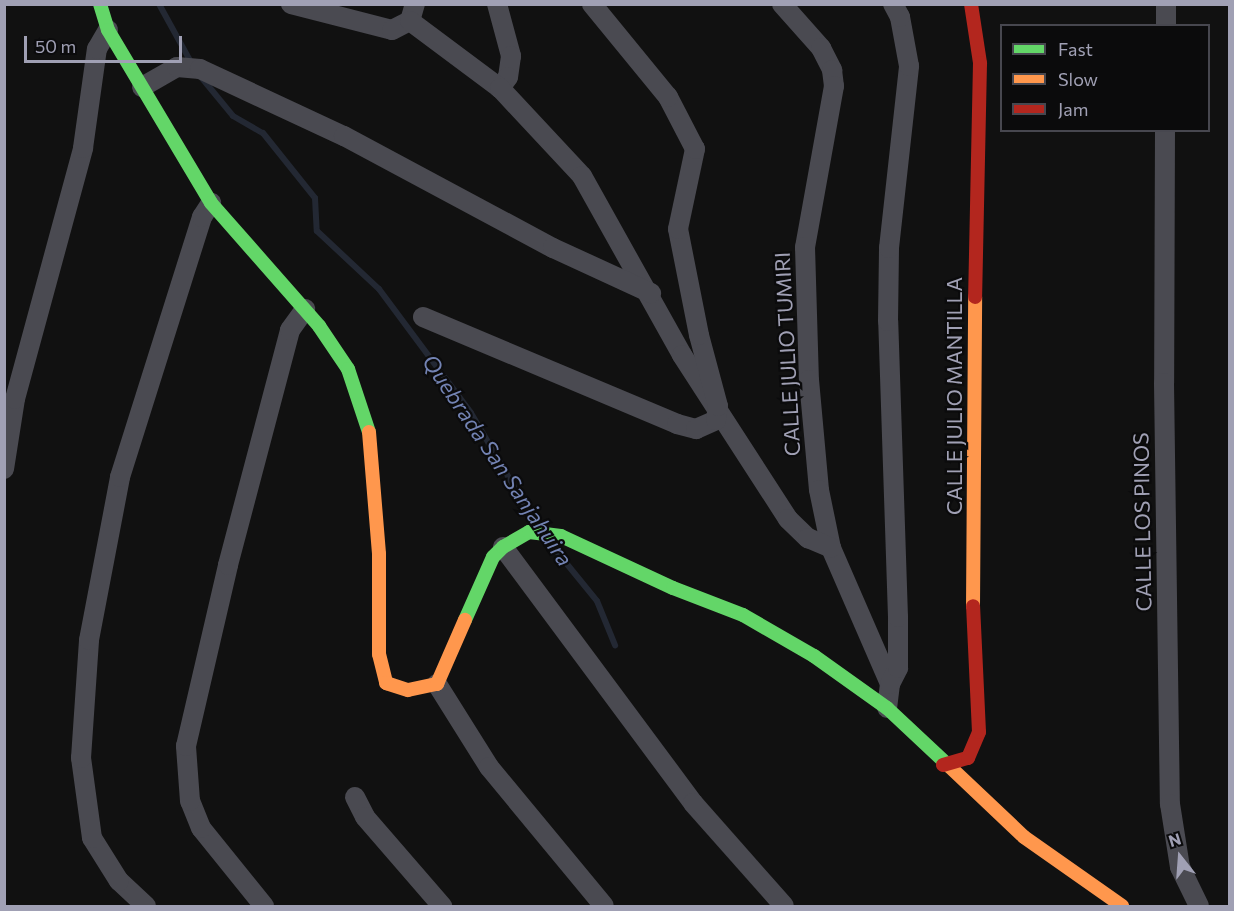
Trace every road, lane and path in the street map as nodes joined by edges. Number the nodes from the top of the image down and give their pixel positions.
1 (100, 4) edge
2 (291, 4) edge
3 (497, 4) edge
4 (592, 4) edge
5 (782, 4) edge
6 (893, 4) edge
7 (971, 4) edge
8 (1166, 4) edge
9 (413, 13) edge
10 (1166, 24) edge
11 (108, 30) junction
12 (142, 87) junction
13 (500, 88) junction
14 (1165, 132) edge
15 (211, 203) junction
16 (651, 293) junction
17 (305, 309) junction
18 (423, 317) dead end
19 (718, 406) junction
20 (4, 469) edge
21 (502, 547) junction
22 (831, 548) junction
23 (437, 684) junction
24 (890, 684) junction
25 (886, 708) junction
26 (943, 765) junction
27 (355, 797) dead end
28 (146, 906) edge
29 (264, 906) edge
30 (442, 906) edge
31 (604, 906) edge
32 (784, 906) edge
33 (1122, 906) edge
34 (1199, 906) edge

1 - 11 street
2 - 9 street
3 - 13 street
4 - 19 street
5 - 22 street, CALLE JULIO TUMIRI
6 - 24 street
7 - 26 street, CALLE JULIO MANTILLA
8 - 10 street
9 - 13 street
11 - 12 street
11 - 20 street
12 - 15 street
12 - 16 street
13 - 16 street
14 - 34 street, CALLE LOS PINOS
15 - 17 street
15 - 28 street
16 - 19 street
17 - 23 street
17 - 29 street
18 - 19 street
19 - 22 street
21 - 23 street
21 - 25 street
21 - 32 street
22 - 24 street, CALLE JULIO TUMIRI
23 - 31 street
24 - 25 street
25 - 26 street
26 - 33 street
27 - 30 street

